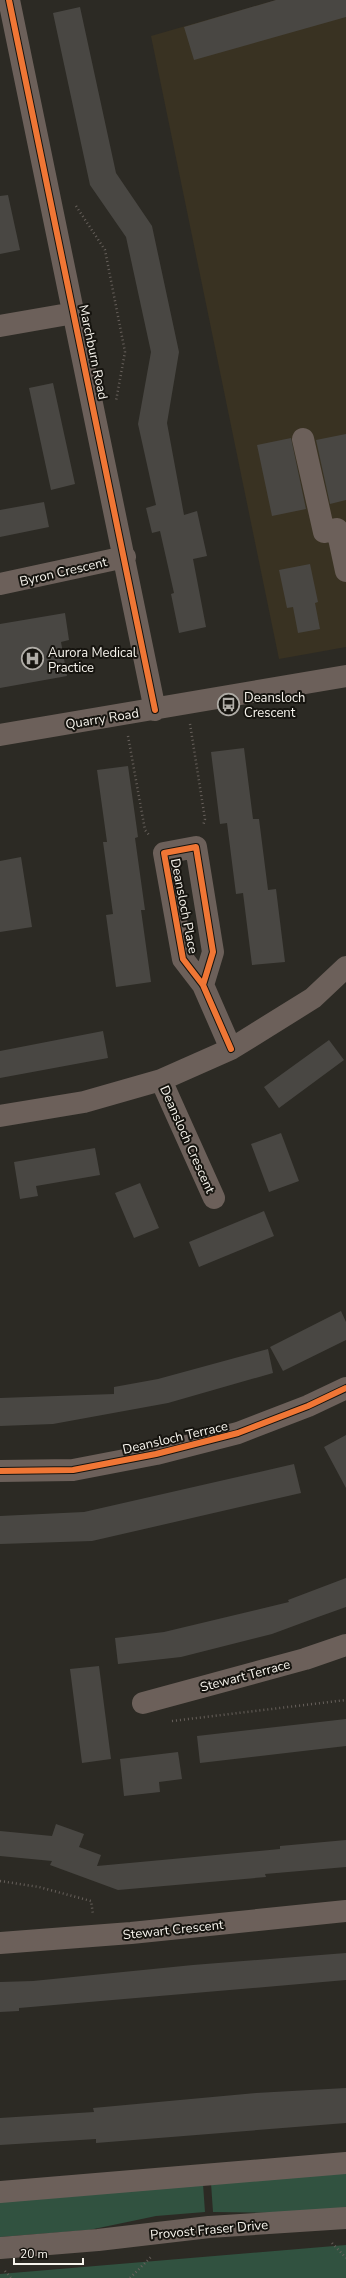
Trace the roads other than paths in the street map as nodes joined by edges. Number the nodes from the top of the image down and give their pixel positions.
1 (9, 0) edge
2 (74, 314) junction
3 (0, 326) edge
4 (303, 439) dead end
5 (125, 557) junction
6 (346, 571) edge
7 (0, 584) edge
8 (346, 676) edge
9 (155, 710) junction
10 (0, 735) edge
11 (346, 967) edge
12 (203, 985) junction
13 (231, 1049) junction
14 (161, 1080) junction
15 (0, 1116) edge
16 (214, 1198) dead end
17 (346, 1388) edge
18 (0, 1472) edge
19 (346, 1645) edge
20 (143, 1704) dead end
21 (346, 1911) edge
22 (0, 1942) edge
23 (346, 2163) edge
24 (0, 2192) edge
25 (346, 2218) edge
26 (2, 2259) edge

1 - 2 street, Marchburn Road
2 - 3 street
2 - 5 street, Marchburn Road
4 - 6 street
5 - 7 street, Byron Crescent
5 - 9 street, Marchburn Road
8 - 9 street, Quarry Road
9 - 10 street, Quarry Road
11 - 13 street, Deansloch Crescent
12 - 12 street, Deansloch Place
12 - 13 street, Deansloch Place
13 - 14 street, Deansloch Crescent
14 - 15 street, Deansloch Crescent
14 - 16 street, Deansloch Crescent
17 - 18 street, Deansloch Terrace
19 - 20 street, Stewart Terrace
21 - 22 street, Stewart Crescent
23 - 24 street
25 - 26 street, Provost Fraser Drive

